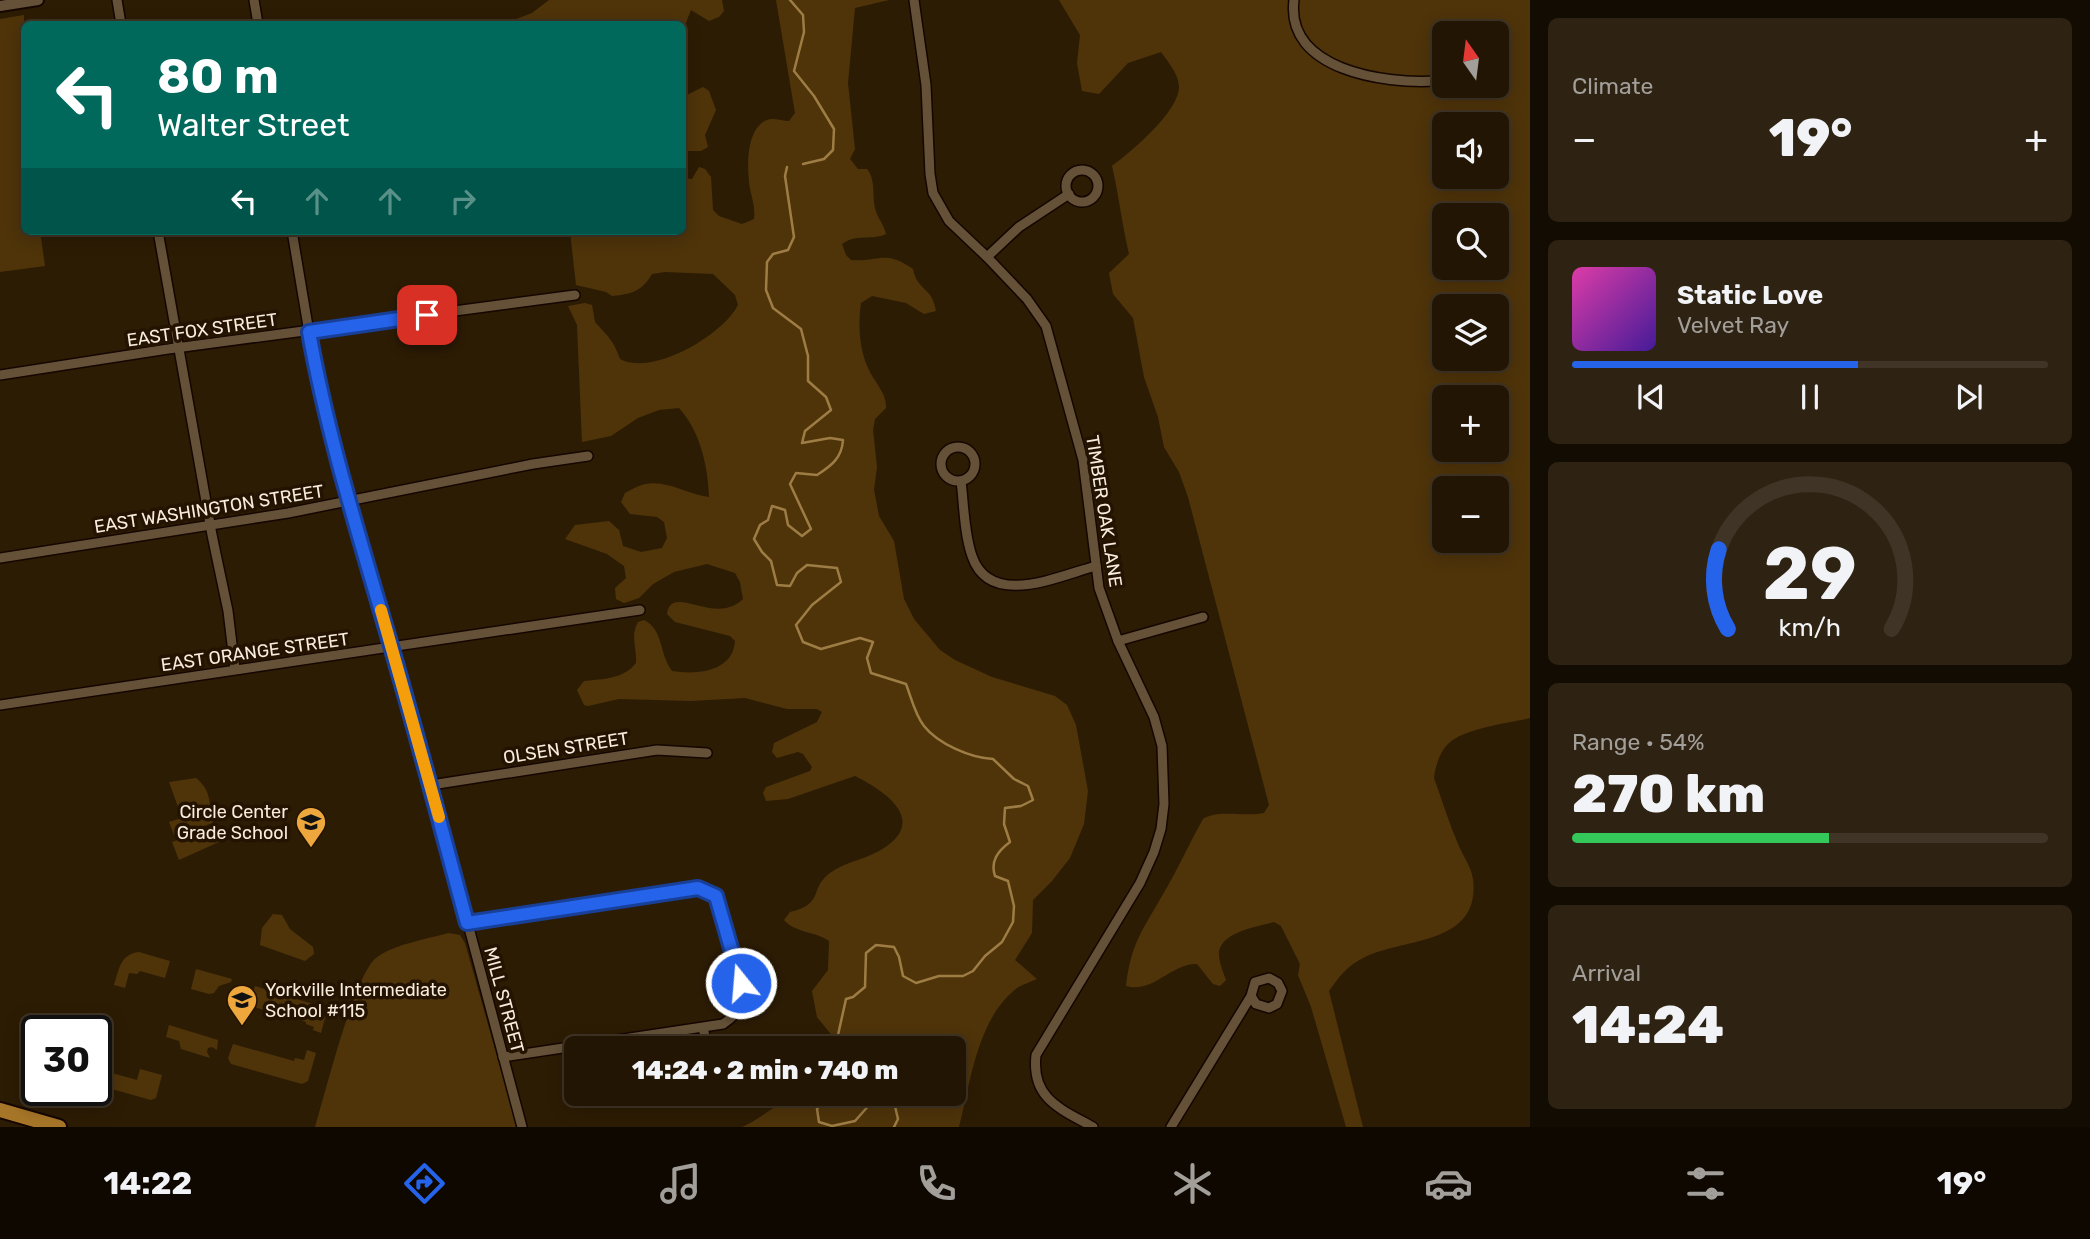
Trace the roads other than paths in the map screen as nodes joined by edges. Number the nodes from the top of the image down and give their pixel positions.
1 (38, 0) edge
2 (117, 0) edge
3 (254, 0) edge
4 (914, 0) edge
5 (1294, 0) edge
6 (0, 6) edge
7 (120, 21) edge
8 (258, 21) edge
9 (1432, 81) edge
10 (1069, 194) dead end
11 (159, 235) edge
12 (293, 235) edge
13 (987, 257) junction
14 (575, 295) dead end
15 (309, 332) junction
16 (179, 348) junction
17 (0, 375) edge
18 (588, 456) dead end
19 (961, 481) dead end
20 (349, 502) junction
21 (210, 524) junction
22 (0, 558) edge
23 (1096, 566) junction
24 (640, 610) dead end
25 (1203, 617) dead end
26 (1118, 640) junction
27 (392, 647) junction
28 (235, 669) junction
29 (0, 705) edge
30 (707, 753) dead end
31 (431, 785) junction
32 (467, 923) junction
33 (1251, 996) dead end
34 (703, 1028) junction
35 (676, 1032) junction
36 (677, 1036) edge
37 (705, 1036) edge
38 (503, 1057) junction
39 (0, 1111) edge
40 (60, 1127) edge
41 (522, 1127) edge
42 (1093, 1127) edge
43 (1171, 1127) edge

1 - 6 street
2 - 7 street
3 - 8 street
4 - 13 street, TIMBER OAK LANE
5 - 9 street
10 - 13 street
11 - 16 street
12 - 15 street, MILL STREET
13 - 23 street, TIMBER OAK LANE
14 - 15 street, EAST FOX STREET
15 - 16 street, EAST FOX STREET
15 - 20 street, MILL STREET
16 - 17 street, EAST FOX STREET
16 - 21 street
18 - 20 street, EAST WASHINGTON STREET
19 - 23 street
20 - 21 street, EAST WASHINGTON STREET
20 - 27 street, MILL STREET
21 - 22 street, EAST WASHINGTON STREET
21 - 28 street
23 - 26 street, TIMBER OAK LANE
24 - 27 street, EAST ORANGE STREET
25 - 26 street
26 - 42 street, TIMBER OAK LANE
27 - 28 street, EAST ORANGE STREET
27 - 31 street, MILL STREET
28 - 29 street, EAST ORANGE STREET
30 - 31 street, OLSEN STREET
31 - 32 street, MILL STREET
32 - 34 street
32 - 38 street, MILL STREET
33 - 43 street
34 - 35 street
34 - 37 street
35 - 36 street
35 - 38 street
38 - 41 street, MILL STREET
39 - 40 main road

